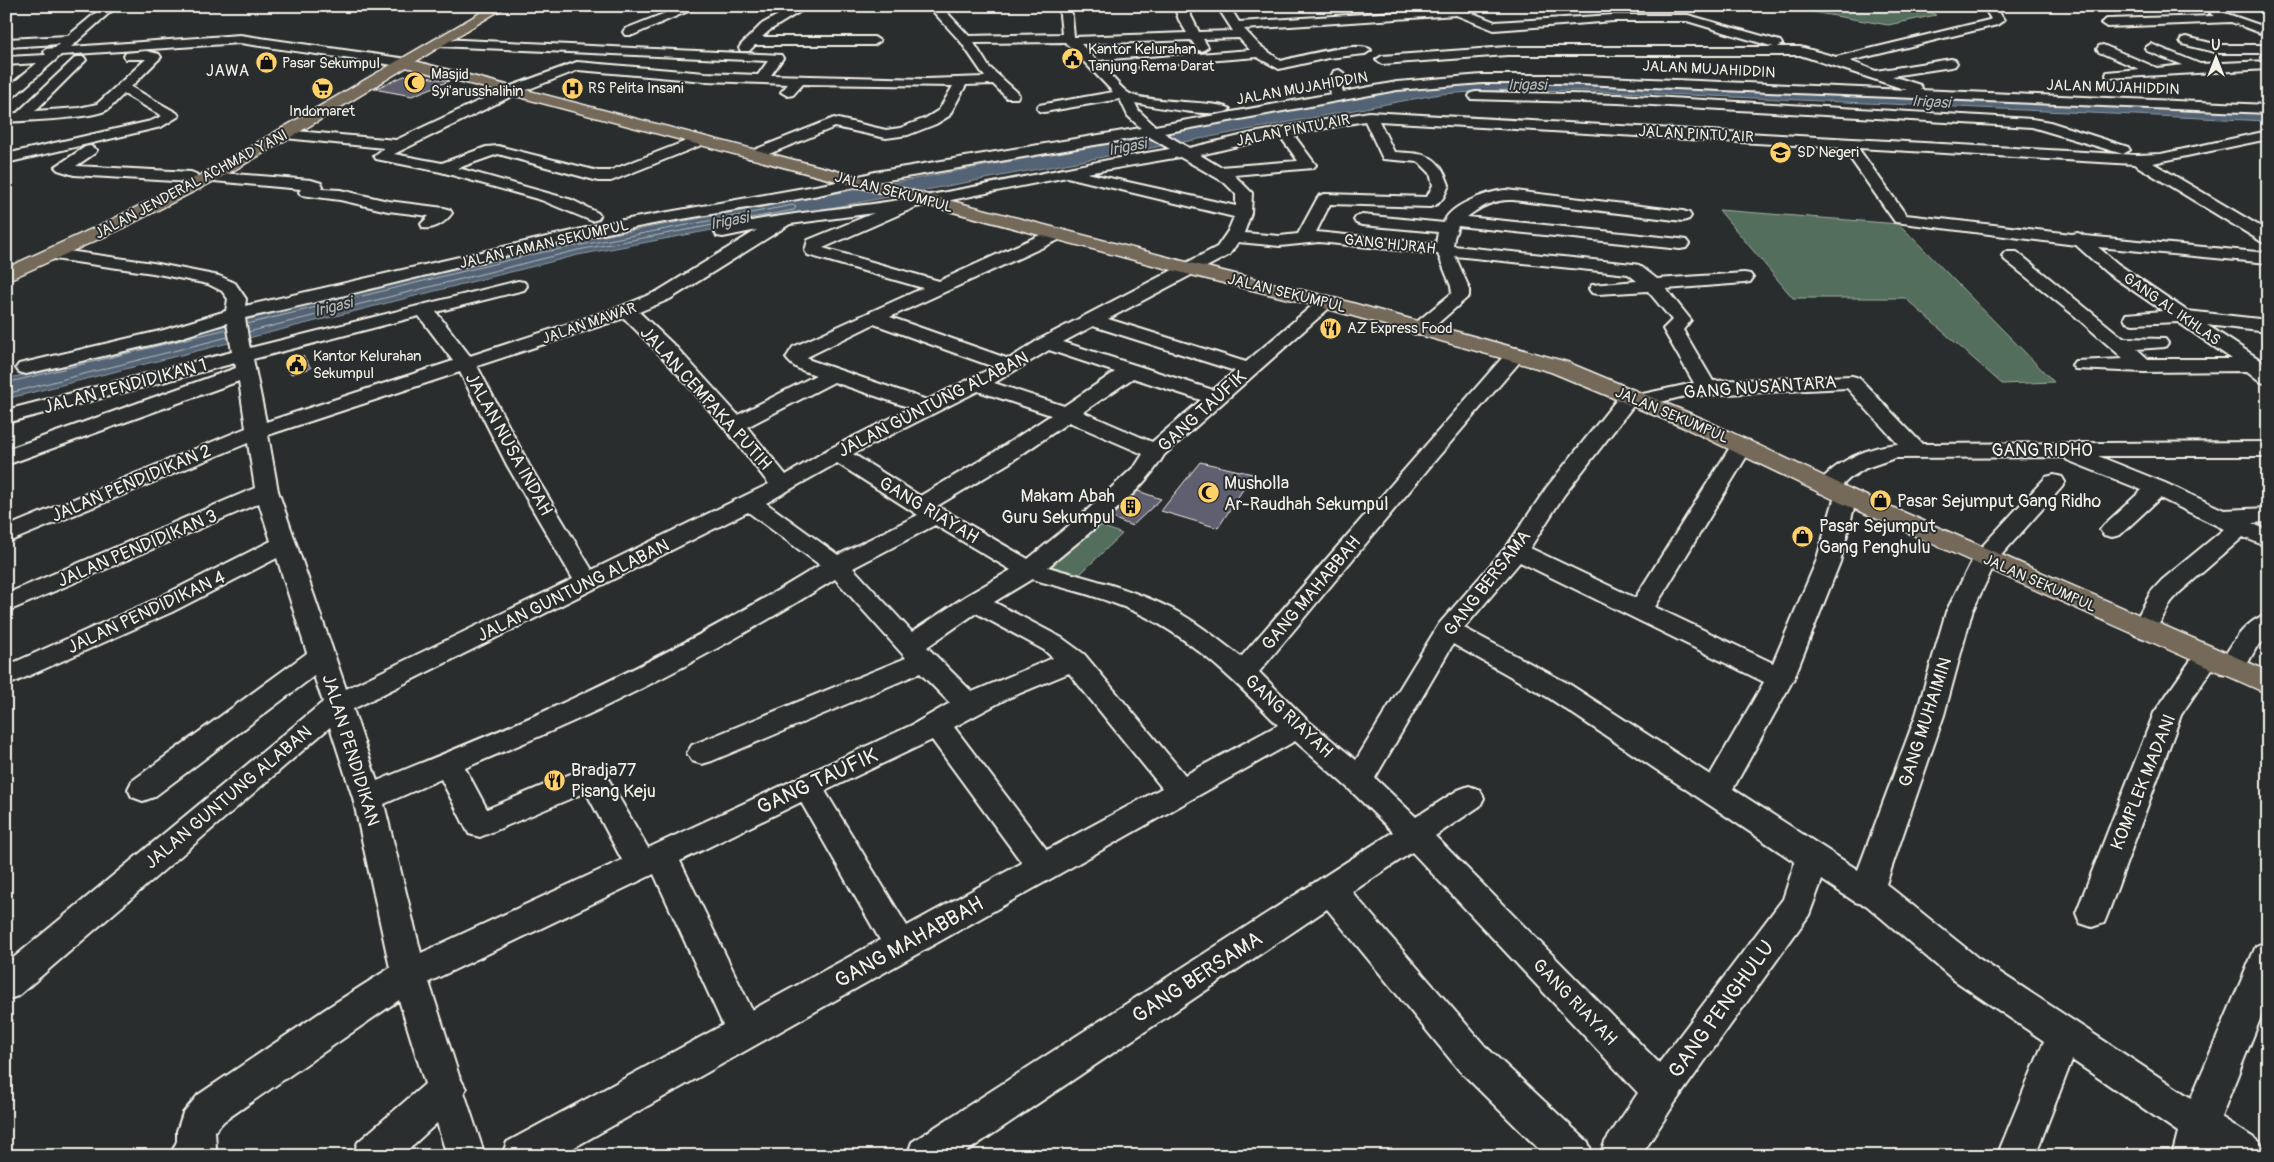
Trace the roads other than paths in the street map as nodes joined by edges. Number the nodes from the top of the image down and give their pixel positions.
1 (103, 6) edge
2 (110, 6) edge
3 (492, 6) edge
4 (501, 6) edge
5 (694, 6) edge
6 (934, 6) edge
7 (1065, 6) edge
8 (1180, 6) edge
9 (1989, 6) edge
10 (2198, 6) edge
11 (776, 8) dead end
12 (799, 8) edge
13 (1449, 9) edge
14 (2116, 11) dead end
15 (1231, 17) edge
16 (2231, 19) junction
17 (1181, 20) junction
18 (1325, 21) junction
19 (2149, 22) junction
20 (1283, 23) junction
21 (2107, 23) dead end
22 (2268, 23) edge
23 (1138, 24) dead end
24 (2245, 24) junction
25 (1494, 26) junction
26 (766, 27) junction
27 (792, 28) dead end
28 (1338, 31) dead end
29 (629, 32) dead end
30 (2268, 32) edge
31 (1296, 34) dead end
32 (1195, 36) junction
33 (1142, 38) junction
34 (1070, 39) junction
35 (966, 40) junction
36 (751, 41) junction
37 (874, 41) dead end
38 (1352, 41) dead end
39 (2186, 41) dead end
40 (6, 43) edge
41 (441, 43) junction
42 (1829, 46) dead end
43 (2151, 48) dead end
44 (2103, 49) dead end
45 (2268, 49) edge
46 (1365, 50) junction
47 (1525, 51) junction
48 (1800, 51) junction
49 (54, 52) junction
50 (1481, 52) junction
51 (1603, 52) junction
52 (1650, 52) junction
53 (1688, 52) junction
54 (1752, 52) junction
55 (863, 53) dead end
56 (1259, 53) junction
57 (696, 54) junction
58 (736, 56) junction
59 (772, 57) junction
60 (1212, 58) junction
61 (80, 60) junction
62 (1382, 60) junction
63 (6, 61) edge
64 (1836, 61) junction
65 (1162, 62) junction
66 (1700, 62) dead end
67 (403, 63) junction
68 (1951, 63) dead end
69 (1794, 64) dead end
70 (2268, 65) edge
71 (1094, 66) junction
72 (1530, 66) dead end
73 (2199, 68) junction
74 (1711, 72) dead end
75 (2155, 72) junction
76 (6, 73) edge
77 (64, 74) junction
78 (669, 74) junction
79 (1339, 74) dead end
80 (1876, 74) junction
81 (2112, 75) dead end
82 (1827, 76) dead end
83 (762, 79) junction
84 (799, 80) junction
85 (995, 80) junction
86 (1622, 81) junction
87 (961, 83) junction
88 (1488, 83) junction
89 (1670, 83) junction
90 (14, 85) edge
91 (1397, 86) junction
92 (1720, 86) junction
93 (124, 88) junction
94 (511, 91) junction
95 (788, 92) dead end
96 (1858, 93) junction
97 (1012, 95) dead end
98 (1124, 96) junction
99 (1925, 96) junction
100 (1339, 98) junction
101 (1975, 99) junction
102 (1030, 102) dead end
103 (34, 103) junction
104 (6, 105) edge
105 (1044, 108) junction
106 (2268, 109) edge
107 (1268, 111) junction
108 (1079, 116) dead end
109 (1370, 116) junction
110 (20, 117) junction
111 (1994, 117) junction
112 (6, 118) edge
113 (1429, 118) junction
114 (1953, 118) junction
115 (1699, 119) junction
116 (1283, 131) junction
117 (1154, 132) junction
118 (286, 134) junction
119 (2268, 135) edge
120 (1444, 136) dead end
121 (699, 140) junction
122 (1847, 143) junction
123 (399, 144) junction
124 (90, 150) dead end
125 (1994, 151) junction
126 (1182, 152) junction
127 (754, 155) junction
128 (466, 159) junction
129 (6, 160) edge
130 (2144, 160) junction
131 (443, 168) junction
132 (1066, 172) junction
133 (1216, 172) junction
134 (592, 174) junction
135 (191, 177) junction
136 (208, 177) junction
137 (862, 183) junction
138 (547, 197) junction
139 (916, 200) junction
140 (300, 205) dead end
141 (1243, 214) junction
142 (592, 216) dead end
143 (1683, 216) dead end
144 (786, 220) junction
145 (1362, 220) dead end
146 (429, 224) junction
147 (1450, 224) junction
148 (446, 225) dead end
149 (723, 232) dead end
150 (1056, 234) junction
151 (1234, 237) junction
152 (1305, 237) junction
153 (2078, 238) junction
154 (2268, 238) edge
155 (1680, 244) dead end
156 (1445, 249) junction
157 (54, 254) junction
158 (2011, 256) dead end
159 (2268, 258) edge
160 (6, 267) edge
161 (1190, 269) junction
162 (6, 276) edge
163 (1744, 278) dead end
164 (1653, 285) junction
165 (518, 286) dead end
166 (939, 287) junction
167 (1598, 289) dead end
168 (1327, 302) junction
169 (424, 310) junction
170 (627, 311) junction
171 (2181, 316) junction
172 (235, 317) junction
173 (872, 317) junction
174 (2133, 318) dead end
175 (1092, 320) junction
176 (2268, 326) edge
177 (1420, 329) junction
178 (1047, 343) junction
179 (2118, 344) junction
180 (2158, 344) dead end
181 (1516, 354) junction
182 (243, 356) junction
183 (464, 363) junction
184 (2082, 365) dead end
185 (2259, 365) edge
186 (1012, 366) junction
187 (2144, 366) junction
188 (26, 368) dead end
189 (1248, 369) junction
190 (1131, 370) junction
191 (832, 376) junction
192 (2268, 378) edge
193 (978, 384) junction
194 (1708, 388) junction
195 (1215, 398) junction
196 (1634, 399) junction
197 (930, 408) junction
198 (1069, 414) junction
199 (6, 417) edge
200 (734, 425) junction
201 (256, 432) junction
202 (1742, 446) junction
203 (1914, 449) junction
204 (2268, 449) edge
205 (2063, 450) junction
206 (1155, 451) junction
207 (837, 454) junction
208 (6, 458) edge
209 (2054, 482) dead end
210 (783, 486) junction
211 (2157, 488) junction
212 (267, 491) junction
213 (1837, 492) junction
214 (750, 502) junction
215 (928, 510) junction
216 (2268, 514) edge
217 (2232, 522) junction
218 (2112, 530) dead end
219 (6, 536) edge
220 (2268, 540) edge
221 (285, 544) junction
222 (1516, 551) junction
223 (1985, 558) junction
224 (837, 566) junction
225 (1028, 570) junction
226 (588, 583) junction
227 (975, 602) junction
228 (6, 604) edge
229 (1640, 611) junction
230 (2268, 623) edge
231 (2144, 629) junction
232 (1448, 630) junction
233 (917, 653) junction
234 (322, 656) junction
235 (1074, 661) junction
236 (2220, 662) junction
237 (1243, 673) junction
238 (6, 677) edge
239 (1780, 678) junction
240 (2268, 684) edge
241 (339, 704) junction
242 (968, 705) junction
243 (936, 724) junction
244 (1296, 727) junction
245 (702, 753) dead end
246 (448, 764) junction
247 (1359, 780) junction
248 (807, 786) junction
249 (143, 789) dead end
250 (1181, 790) junction
251 (1715, 794) junction
252 (368, 798) junction
253 (1469, 798) dead end
254 (1414, 834) junction
255 (1813, 857) junction
256 (651, 860) junction
257 (1043, 868) junction
258 (1868, 888) junction
259 (1329, 890) junction
260 (2092, 913) dead end
261 (902, 947) junction
262 (2268, 956) edge
263 (409, 975) junction
264 (6, 985) edge
265 (745, 1033) junction
266 (2064, 1036) junction
267 (446, 1089) junction
268 (1661, 1091) junction
269 (2195, 1140) edge
270 (196, 1154) edge
271 (372, 1156) edge
272 (466, 1156) edge
273 (521, 1156) edge
274 (926, 1156) edge
275 (1574, 1156) edge
276 (1619, 1156) edge
277 (2016, 1156) edge
278 (2246, 1156) edge

1 - 49 street
2 - 49 street
3 - 67 main road
4 - 41 main road, JALAN JENDERAL ACHMAD YANI
5 - 29 street
6 - 35 street
7 - 34 street
8 - 17 street
9 - 64 street
10 - 16 street
11 - 12 street
12 - 26 street
13 - 18 street
13 - 25 street
14 - 19 street
15 - 17 street
15 - 20 street
15 - 32 street
15 - 56 street
16 - 19 street
16 - 24 street
17 - 32 street
18 - 20 street
18 - 28 street
19 - 21 street
20 - 31 street
22 - 24 street
23 - 33 street
24 - 30 street
25 - 48 street
25 - 50 street
26 - 27 street
26 - 36 street
32 - 33 street
32 - 60 street
33 - 34 street
33 - 65 street
34 - 35 street
34 - 71 street
35 - 85 street
36 - 37 street
36 - 58 street
38 - 46 street
39 - 45 street
40 - 49 street
41 - 57 street
41 - 67 main road, JALAN JENDERAL ACHMAD YANI
42 - 48 street
43 - 73 street
44 - 75 street
46 - 56 street
46 - 62 street
47 - 50 street
47 - 51 street
47 - 72 street
48 - 54 street
48 - 64 street
49 - 61 street
49 - 63 street
49 - 67 street
49 - 90 street
50 - 62 street
50 - 88 street
51 - 52 street
51 - 86 street
52 - 53 street
52 - 89 street
53 - 54 street
53 - 66 street
54 - 69 street
55 - 59 street
56 - 60 street
57 - 58 street
57 - 78 street
58 - 59 street
59 - 83 street
60 - 65 street
61 - 77 street
61 - 93 street
62 - 91 street
64 - 80 street
65 - 71 street
67 - 94 main road, JALAN SEKUMPUL
67 - 118 main road, JALAN JENDERAL ACHMAD YANI
67 - 135 main road
68 - 80 street
70 - 73 street
71 - 98 street
73 - 75 street
74 - 92 street
75 - 81 street
76 - 90 street
77 - 90 street
77 - 103 street
78 - 83 street
78 - 94 street
79 - 100 street
80 - 99 street
82 - 96 street
83 - 84 street
84 - 87 street
84 - 95 street
85 - 87 street
85 - 97 street
86 - 88 street, JALAN MUJAHIDDIN
86 - 89 street, JALAN MUJAHIDDIN
87 - 127 street
88 - 91 street, JALAN MUJAHIDDIN
88 - 115 street
89 - 92 street, JALAN MUJAHIDDIN
91 - 100 street, JALAN MUJAHIDDIN
92 - 96 street, JALAN MUJAHIDDIN
93 - 110 street
93 - 129 street
94 - 121 main road, JALAN SEKUMPUL
94 - 123 street
96 - 99 street, JALAN MUJAHIDDIN
98 - 105 street
98 - 107 street
98 - 117 street
99 - 101 street, JALAN MUJAHIDDIN
100 - 107 street, JALAN MUJAHIDDIN
101 - 106 street, JALAN MUJAHIDDIN
101 - 111 street
102 - 105 street
103 - 104 street
103 - 110 street
105 - 108 street
107 - 117 street, JALAN MUJAHIDDIN
109 - 113 street, JALAN PINTU AIR
109 - 116 street, JALAN PINTU AIR
109 - 152 street
110 - 112 street
111 - 114 street
111 - 130 street
113 - 115 street, JALAN PINTU AIR
113 - 120 street
114 - 115 street
114 - 125 street
115 - 122 street, JALAN PINTU AIR
116 - 126 street, JALAN PINTU AIR
116 - 133 street
117 - 126 street
117 - 137 street, JALAN MUJAHIDDIN
118 - 123 street
118 - 136 main road, JALAN JENDERAL ACHMAD YANI
119 - 130 street, JALAN PINTU AIR
121 - 127 main road, JALAN SEKUMPUL
121 - 134 street
122 - 125 street, JALAN PINTU AIR
122 - 153 street
123 - 128 street
123 - 131 street
124 - 135 street
125 - 130 street, JALAN PINTU AIR
126 - 132 street, JALAN PINTU AIR
126 - 133 street
127 - 137 main road, JALAN SEKUMPUL
128 - 131 street
128 - 134 street
130 - 154 street
131 - 138 street
132 - 139 street, JALAN PINTU AIR
132 - 141 street
133 - 141 street
134 - 138 street
135 - 160 main road
136 - 146 street
136 - 157 main road, JALAN JENDERAL ACHMAD YANI
137 - 139 main road, JALAN SEKUMPUL
137 - 172 street, JALAN TAMAN SEKUMPUL
138 - 142 street
139 - 144 street, JALAN MAWAR
139 - 150 main road, JALAN SEKUMPUL
139 - 166 street
140 - 146 street
141 - 151 street
143 - 147 street
144 - 149 street
144 - 170 street, JALAN MAWAR
145 - 147 street
146 - 148 street
147 - 155 street
147 - 156 street
150 - 161 main road, JALAN SEKUMPUL
150 - 166 street
151 - 152 street, GANG HIJRAH
151 - 161 street, JALAN GUNTUNG ALABAN
152 - 156 street, GANG HIJRAH
153 - 159 street
153 - 171 street, GANG AL IKHLAS
156 - 164 street
156 - 177 street, GANG HIJRAH
157 - 162 main road, JALAN JENDERAL ACHMAD YANI
157 - 172 street, JALAN PENDIDIKAN
158 - 179 street
161 - 168 main road, JALAN SEKUMPUL
161 - 175 street, JALAN GUNTUNG ALABAN
163 - 164 street
164 - 167 street
164 - 194 street
165 - 169 street
166 - 173 street
168 - 177 main road, JALAN SEKUMPUL
168 - 189 street, GANG TAUFIK
169 - 182 street
169 - 183 street, JALAN NUSA INDAH
170 - 183 street, JALAN MAWAR
170 - 200 street, JALAN CEMPAKA PUTIH
171 - 174 street
171 - 176 street
171 - 185 street, GANG AL IKHLAS
172 - 182 street, JALAN PENDIDIKAN
172 - 188 street, JALAN TAMAN SEKUMPUL
173 - 186 street
173 - 191 street
175 - 178 street, JALAN GUNTUNG ALABAN
175 - 189 street
177 - 181 main road, JALAN SEKUMPUL
178 - 186 street, JALAN GUNTUNG ALABAN
178 - 190 street
179 - 180 street
179 - 187 street
181 - 196 main road, JALAN SEKUMPUL
181 - 237 street, GANG MAHABBAH
182 - 199 street, JALAN PENDIDIKAN 1
182 - 201 street, JALAN PENDIDIKAN
182 - 208 street
183 - 201 street, JALAN MAWAR
183 - 226 street, JALAN NUSA INDAH
184 - 187 street
185 - 187 street
185 - 192 street, GANG AL IKHLAS
186 - 193 street, JALAN GUNTUNG ALABAN
189 - 195 street, GANG TAUFIK
190 - 195 street
190 - 198 street
191 - 197 street
191 - 200 street
193 - 197 street, JALAN GUNTUNG ALABAN
193 - 198 street
194 - 196 street, GANG NUSANTARA
194 - 203 street, GANG NUSANTARA
195 - 206 street, GANG TAUFIK
196 - 202 main road, JALAN SEKUMPUL
196 - 222 street, GANG BERSAMA
197 - 207 street, JALAN GUNTUNG ALABAN
198 - 206 street
198 - 215 street
200 - 210 street, JALAN CEMPAKA PUTIH
201 - 212 street, JALAN PENDIDIKAN
201 - 219 street, JALAN PENDIDIKAN 2
202 - 213 main road, JALAN SEKUMPUL
202 - 229 street
203 - 205 street, GANG RIDHO
203 - 213 street, GANG RIDHO
204 - 205 street, GANG RIDHO
205 - 211 street
206 - 225 street, GANG TAUFIK
207 - 210 street, JALAN GUNTUNG ALABAN
207 - 215 street, GANG RIAYAH
209 - 223 street, GANG MUHAIMIN
210 - 214 street, JALAN GUNTUNG ALABAN
211 - 217 street
211 - 218 street
212 - 221 street, JALAN PENDIDIKAN
212 - 228 street, JALAN PENDIDIKAN 3
213 - 223 main road, JALAN SEKUMPUL
213 - 239 street
214 - 224 street
214 - 226 street, JALAN GUNTUNG ALABAN
215 - 224 street
215 - 225 street, GANG RIAYAH
216 - 217 street
217 - 220 street
217 - 231 street
221 - 234 street, JALAN PENDIDIKAN
221 - 238 street, JALAN PENDIDIKAN 4
222 - 229 street
222 - 232 street, GANG BERSAMA
223 - 231 main road, JALAN SEKUMPUL
223 - 258 street, GANG MUHAIMIN
224 - 233 street
224 - 246 street
225 - 227 street, GANG TAUFIK
225 - 237 street, GANG RIAYAH
226 - 241 street, JALAN GUNTUNG ALABAN
227 - 233 street, GANG TAUFIK
227 - 235 street
229 - 239 street
230 - 236 street
231 - 236 main road, JALAN SEKUMPUL
232 - 247 street, GANG BERSAMA
232 - 251 street
233 - 242 street
233 - 245 street, GANG TAUFIK
234 - 241 street, JALAN PENDIDIKAN
234 - 249 street
235 - 242 street, GANG TAUFIK
235 - 250 street
236 - 240 main road, JALAN SEKUMPUL
236 - 260 street, KOMPLEK MADANI
237 - 244 street, GANG RIAYAH
239 - 251 street
241 - 252 street, JALAN PENDIDIKAN
241 - 264 street, JALAN GUNTUNG ALABAN
242 - 243 street, GANG TAUFIK
243 - 248 street, GANG TAUFIK
243 - 257 street
244 - 247 street, GANG RIAYAH
244 - 250 street, GANG MAHABBAH
246 - 252 street
246 - 256 street
247 - 254 street, GANG RIAYAH
248 - 256 street, GANG TAUFIK
248 - 261 street
250 - 257 street, GANG MAHABBAH
251 - 255 street
252 - 263 street, JALAN PENDIDIKAN
253 - 254 street, GANG BERSAMA
254 - 259 street, GANG BERSAMA
254 - 268 street, GANG RIAYAH
255 - 258 street
255 - 268 street, GANG PENGHULU
256 - 263 street, GANG TAUFIK
256 - 265 street
257 - 261 street, GANG MAHABBAH
258 - 266 street
259 - 274 street, GANG BERSAMA
259 - 275 street
261 - 265 street, GANG MAHABBAH
262 - 269 street
263 - 267 street, JALAN PENDIDIKAN
263 - 270 street, GANG TAUFIK
265 - 273 street, GANG MAHABBAH
266 - 269 street
266 - 277 street
267 - 271 street
267 - 272 street, JALAN PENDIDIKAN
268 - 276 street, GANG PENGHULU
269 - 278 street

